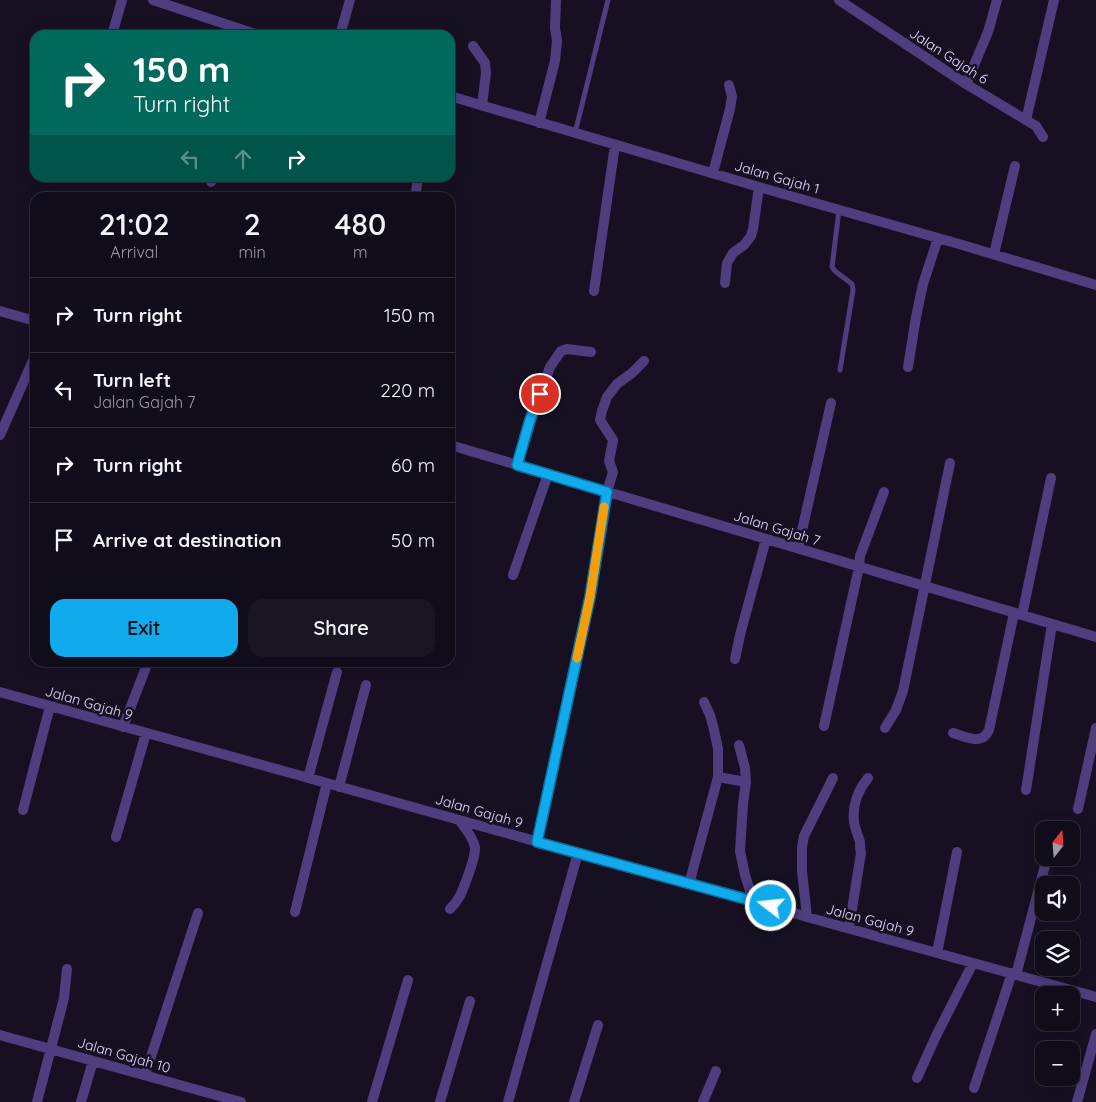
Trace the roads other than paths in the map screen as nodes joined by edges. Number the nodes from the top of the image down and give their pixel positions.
1 (122, 0) edge
2 (153, 0) edge
3 (350, 0) edge
4 (556, 0) edge
5 (608, 0) edge
6 (839, 0) edge
7 (997, 0) edge
8 (1054, 0) edge
9 (178, 4) edge
10 (113, 30) edge
11 (232, 30) edge
12 (341, 30) edge
13 (473, 46) dead end
14 (966, 84) junction
15 (729, 85) dead end
16 (455, 98) edge
17 (482, 106) junction
18 (1026, 120) junction
19 (539, 122) junction
20 (575, 134) junction
21 (1043, 136) dead end
22 (615, 145) junction
23 (1015, 166) dead end
24 (713, 173) junction
25 (417, 182) edge
26 (759, 187) junction
27 (416, 192) dead end
28 (839, 209) junction
29 (938, 238) junction
30 (994, 254) junction
31 (725, 283) dead end
32 (1096, 285) edge
33 (594, 291) dead end
34 (0, 311) edge
35 (30, 320) edge
36 (591, 352) dead end
37 (644, 361) dead end
38 (30, 367) edge
39 (908, 367) dead end
40 (840, 370) dead end
41 (830, 403) dead end
42 (0, 435) edge
43 (455, 446) edge
44 (950, 463) dead end
45 (517, 465) junction
46 (548, 474) junction
47 (1051, 478) dead end
48 (607, 492) junction
49 (884, 492) dead end
50 (766, 539) junction
51 (798, 548) junction
52 (859, 567) junction
53 (513, 575) dead end
54 (925, 586) junction
55 (1018, 614) junction
56 (1052, 624) junction
57 (1096, 637) edge
58 (735, 659) dead end
59 (146, 667) edge
60 (337, 672) dead end
61 (366, 685) dead end
62 (0, 692) edge
63 (704, 702) dead end
64 (50, 706) junction
65 (824, 726) dead end
66 (123, 727) junction
67 (885, 728) dead end
68 (1096, 728) edge
69 (146, 733) junction
70 (953, 733) dead end
71 (739, 745) dead end
72 (718, 777) junction
73 (308, 778) junction
74 (832, 778) dead end
75 (868, 778) dead end
76 (746, 782) junction
77 (327, 783) junction
78 (339, 787) junction
79 (1026, 790) dead end
80 (23, 810) dead end
81 (1078, 810) dead end
82 (459, 820) junction
83 (116, 836) dead end
84 (537, 842) junction
85 (957, 852) dead end
86 (578, 853) junction
87 (1045, 866) edge
88 (689, 884) junction
89 (753, 900) junction
90 (450, 909) dead end
91 (295, 912) dead end
92 (198, 913) dead end
93 (807, 917) junction
94 (850, 928) junction
95 (938, 953) junction
96 (973, 963) junction
97 (67, 969) dead end
98 (1014, 974) junction
99 (408, 980) dead end
100 (1096, 997) edge
101 (470, 1001) dead end
102 (598, 1025) dead end
103 (1096, 1034) edge
104 (0, 1035) edge
105 (52, 1049) junction
106 (93, 1061) junction
107 (716, 1071) dead end
108 (145, 1075) junction
109 (917, 1078) dead end
110 (974, 1088) dead end
111 (38, 1102) edge
112 (81, 1102) edge
113 (241, 1102) edge
114 (372, 1102) edge
115 (440, 1102) edge
116 (508, 1102) edge
117 (574, 1102) edge
118 (703, 1102) edge
119 (1077, 1102) edge

1 - 10 street
2 - 9 street
3 - 12 street
4 - 19 street
5 - 20 lane
6 - 14 street, Jalan Gajah 6
7 - 14 street
8 - 18 street
9 - 11 street
13 - 17 street
14 - 18 street, Jalan Gajah 6
15 - 24 street
16 - 17 street, Jalan Gajah 1
17 - 19 street, Jalan Gajah 1
18 - 21 street, Jalan Gajah 6
19 - 20 street, Jalan Gajah 1
20 - 22 street, Jalan Gajah 1
22 - 24 street, Jalan Gajah 1
22 - 33 street
23 - 30 street
24 - 26 street, Jalan Gajah 1
25 - 27 street
26 - 28 street, Jalan Gajah 1
26 - 31 street
28 - 29 street, Jalan Gajah 1
28 - 40 lane
29 - 30 street, Jalan Gajah 1
29 - 39 street
30 - 32 street, Jalan Gajah 1
34 - 35 street
36 - 45 street
37 - 48 street
38 - 42 street
41 - 51 street
43 - 45 street, Jalan Gajah 7
44 - 54 street
45 - 46 street, Jalan Gajah 7
46 - 48 street, Jalan Gajah 7
46 - 53 street
47 - 55 street
48 - 50 street, Jalan Gajah 7
48 - 84 street
49 - 52 street
50 - 51 street, Jalan Gajah 7
50 - 58 street
51 - 52 street, Jalan Gajah 7
52 - 54 street, Jalan Gajah 7
52 - 65 street
54 - 55 street, Jalan Gajah 7
54 - 67 street
55 - 56 street, Jalan Gajah 7
55 - 70 street
56 - 57 street, Jalan Gajah 7
56 - 79 street
59 - 66 street
60 - 73 street
61 - 78 street
62 - 64 street, Jalan Gajah 9
63 - 72 street
64 - 66 street, Jalan Gajah 9
64 - 80 street
66 - 69 street, Jalan Gajah 9
68 - 81 street
69 - 73 street, Jalan Gajah 9
69 - 83 street
71 - 76 street
72 - 76 street
72 - 88 street
73 - 77 street, Jalan Gajah 9
74 - 93 street
75 - 94 street
76 - 89 street
77 - 78 street, Jalan Gajah 9
77 - 91 street
78 - 82 street, Jalan Gajah 9
82 - 84 street, Jalan Gajah 9
82 - 90 street
84 - 86 street, Jalan Gajah 9
85 - 95 street
86 - 88 street, Jalan Gajah 9
86 - 116 street
87 - 98 street
88 - 89 street, Jalan Gajah 9
89 - 93 street, Jalan Gajah 9
92 - 108 street
93 - 94 street, Jalan Gajah 9
94 - 95 street, Jalan Gajah 9
95 - 96 street, Jalan Gajah 9
96 - 98 street, Jalan Gajah 9
96 - 109 street
97 - 105 street
98 - 100 street, Jalan Gajah 9
98 - 110 street
99 - 114 street
101 - 115 street
102 - 117 street
103 - 119 street
104 - 105 street, Jalan Gajah 10
105 - 106 street, Jalan Gajah 10
105 - 111 street
106 - 108 street, Jalan Gajah 10
106 - 112 street
107 - 118 street
108 - 113 street, Jalan Gajah 10

